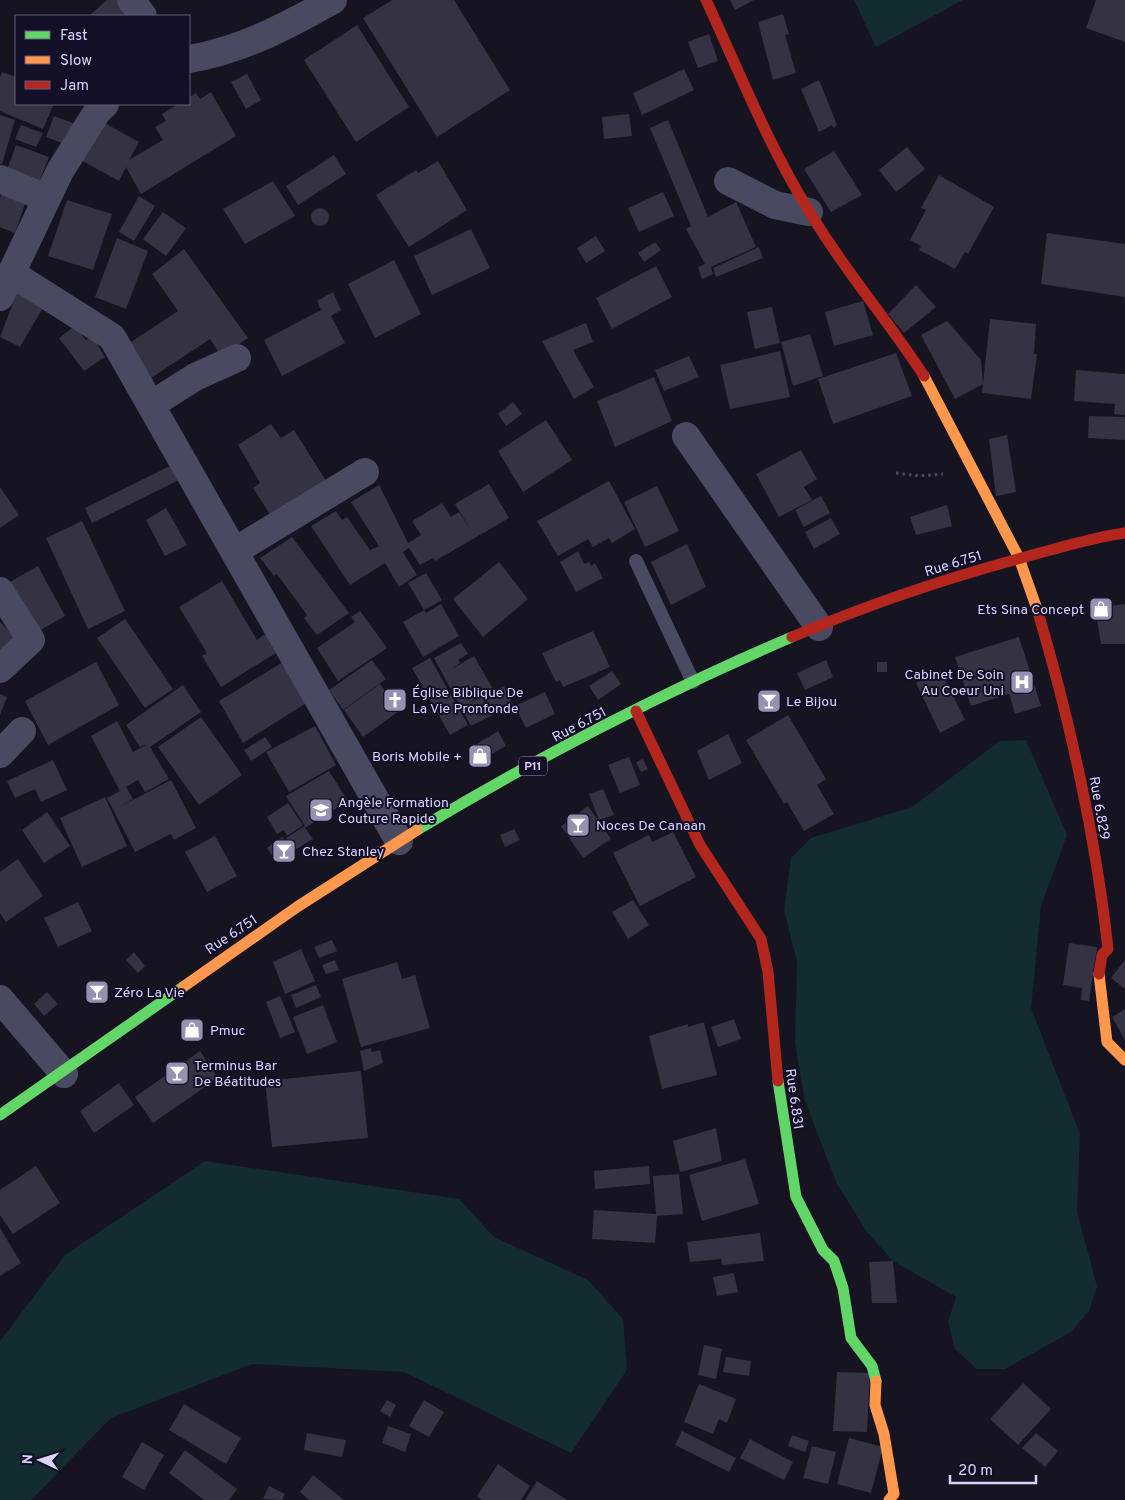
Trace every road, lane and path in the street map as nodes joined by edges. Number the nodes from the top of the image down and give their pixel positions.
1 (131, 0) edge
2 (333, 0) edge
3 (706, 0) edge
4 (142, 15) edge
5 (190, 59) edge
6 (104, 105) edge
7 (0, 179) edge
8 (728, 181) dead end
9 (46, 198) junction
10 (809, 212) junction
11 (11, 273) junction
12 (0, 297) edge
13 (237, 358) dead end
14 (151, 405) junction
15 (686, 436) dead end
16 (973, 471) junction
17 (365, 472) dead end
18 (896, 473) dead end
19 (1125, 533) edge
20 (235, 551) junction
21 (1019, 558) junction
22 (636, 561) dead end
23 (0, 591) edge
24 (819, 627) junction
25 (0, 669) edge
26 (693, 682) junction
27 (636, 711) junction
28 (22, 732) dead end
29 (0, 754) edge
30 (399, 841) junction
31 (0, 999) edge
32 (1125, 1060) edge
33 (64, 1074) junction
34 (0, 1115) edge
35 (889, 1500) edge

1 - 4 street
2 - 5 street
3 - 10 street
6 - 9 street
7 - 9 street
8 - 10 street
9 - 11 street
10 - 16 street
11 - 12 street
11 - 14 street
13 - 14 street
14 - 20 street
15 - 24 street
16 - 18 path
16 - 21 street
17 - 20 street
19 - 21 street, Rue 6.751 / P11
20 - 30 street
21 - 24 street, Rue 6.751 / P11
21 - 32 street, Rue 6.829
22 - 26 lane
23 - 25 street
24 - 26 street, Rue 6.751 / P11
26 - 27 street, Rue 6.751 / P11
27 - 30 street, Rue 6.751 / P11
27 - 35 street, Rue 6.831
28 - 29 street
30 - 33 street, Rue 6.751 / P11
31 - 33 street
33 - 34 street, Rue 6.751 / P11

